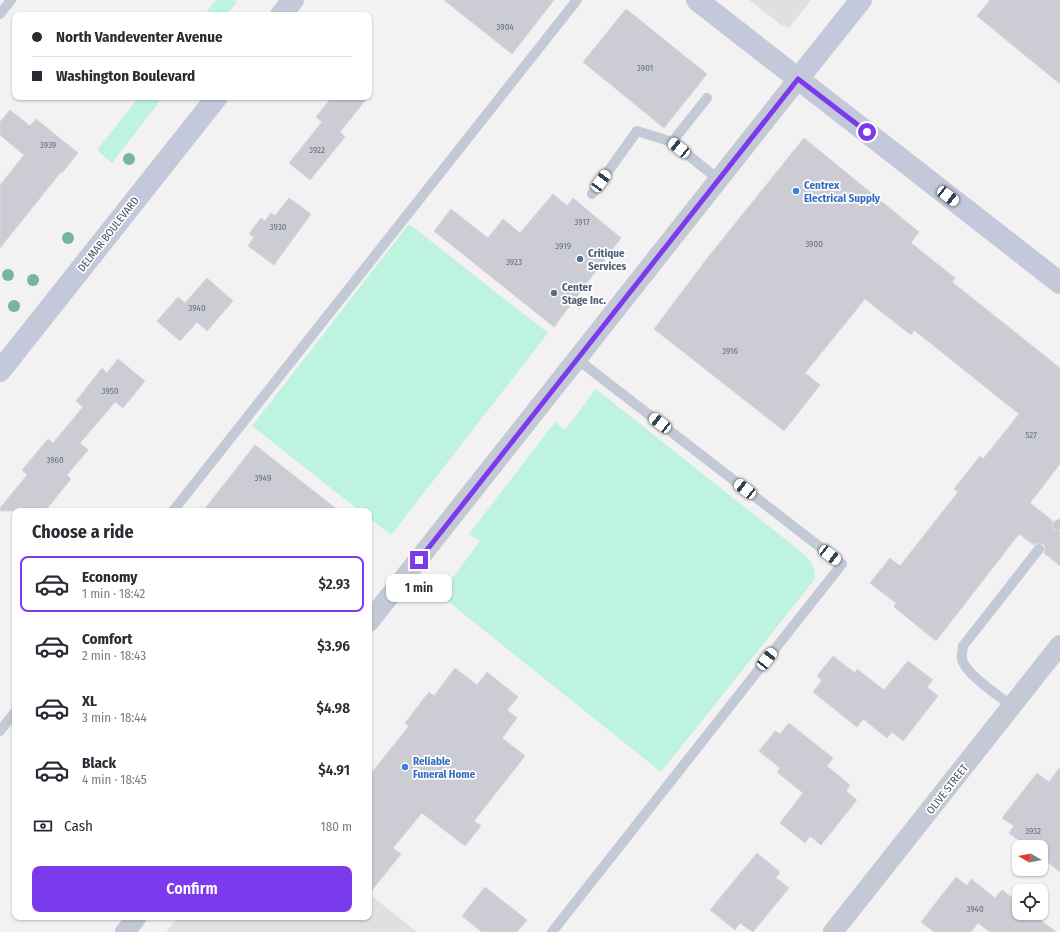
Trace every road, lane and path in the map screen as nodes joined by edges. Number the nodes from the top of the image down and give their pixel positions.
1 (11, 0) edge
2 (293, 0) edge
3 (576, 0) edge
4 (697, 0) edge
5 (861, 0) edge
6 (283, 12) edge
7 (0, 14) edge
8 (798, 79) junction
9 (708, 98) dead end
10 (215, 100) edge
11 (672, 142) junction
12 (719, 180) junction
13 (592, 194) dead end
14 (1058, 278) edge
15 (577, 359) junction
16 (0, 371) edge
17 (175, 508) edge
18 (1039, 549) dead end
19 (372, 618) edge
20 (1060, 645) edge
21 (1012, 706) junction
22 (12, 716) edge
23 (0, 731) edge
24 (135, 920) edge
25 (125, 932) edge
26 (552, 932) edge
27 (833, 932) edge

1 - 7 lane
2 - 6 main road
3 - 17 lane
4 - 8 main road
5 - 8 main road
8 - 12 street
8 - 14 main road
9 - 11 lane
10 - 16 main road, DELMAR BOULEVARD
11 - 12 lane
11 - 13 lane
12 - 15 street
15 - 19 street
15 - 26 lane
18 - 21 lane
20 - 21 street, OLIVE STREET
21 - 27 street, OLIVE STREET
22 - 23 lane
24 - 25 street

